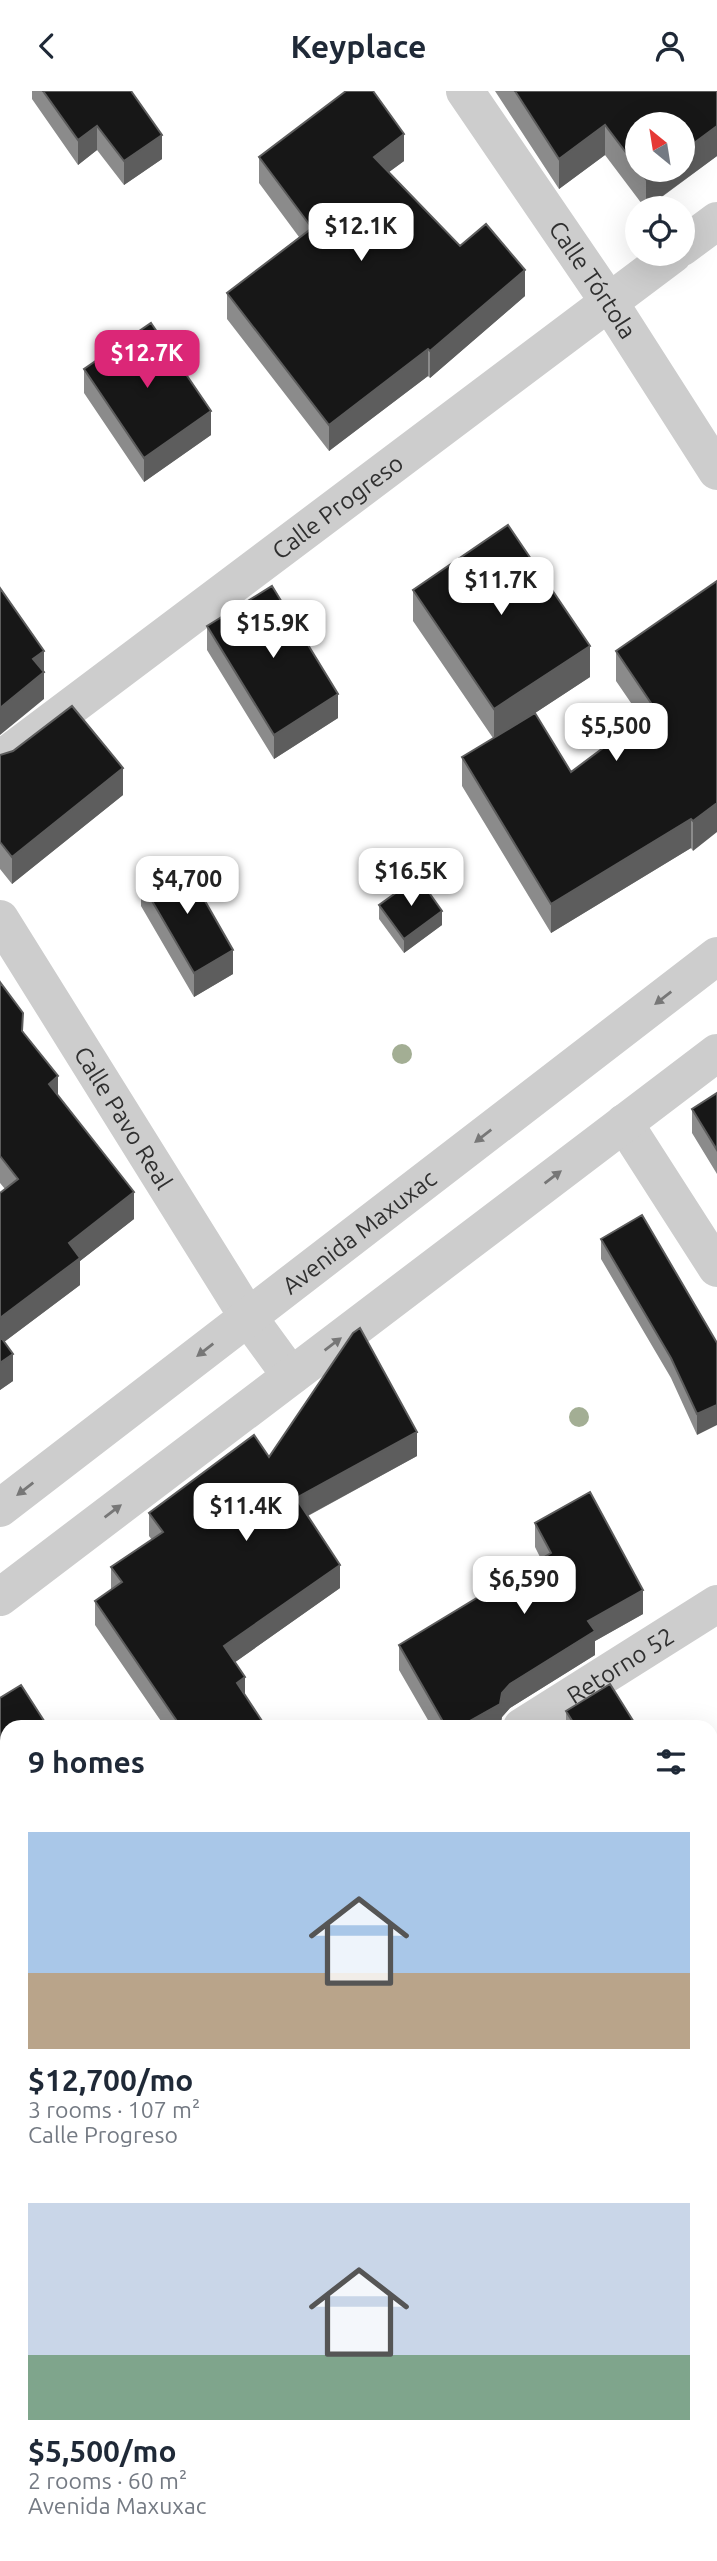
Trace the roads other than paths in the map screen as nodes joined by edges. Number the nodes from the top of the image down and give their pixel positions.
1 (465, 91) edge
2 (717, 221) edge
3 (695, 237) edge
4 (657, 266) edge
5 (609, 302) junction
6 (717, 471) edge
7 (0, 760) edge
8 (0, 919) edge
9 (717, 956) edge
10 (717, 1053) edge
11 (624, 1123) junction
12 (717, 1268) edge
13 (248, 1317) junction
14 (291, 1376) junction
15 (0, 1508) edge
16 (0, 1597) edge
17 (717, 1604) edge
18 (534, 1720) edge

1 - 5 street, Calle Tórtola
2 - 3 street
4 - 5 street, Calle Progreso
5 - 6 street, Calle Tórtola
5 - 7 street, Calle Progreso
8 - 13 street, Calle Pavo Real
9 -> 13 street, Avenida Maxuxac
10 - 11 street
11 - 12 street
14 -> 11 street
13 - 14 street, Calle Pavo Real
13 -> 15 street, Avenida Maxuxac
16 -> 14 street
17 - 18 street, Retorno 52

